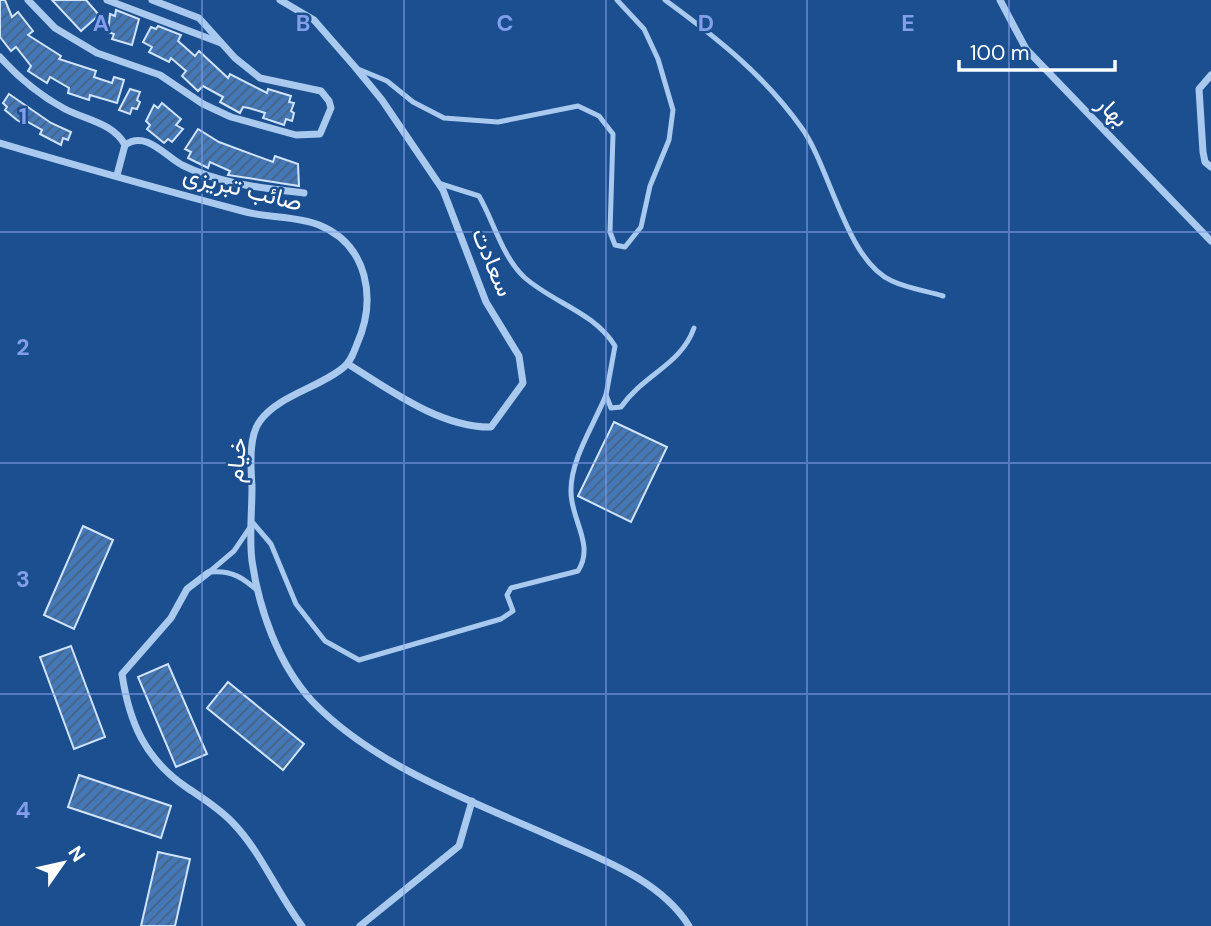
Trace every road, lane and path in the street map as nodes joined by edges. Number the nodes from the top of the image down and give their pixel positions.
1 (28, 0) edge
2 (107, 0) edge
3 (152, 0) edge
4 (280, 0) edge
5 (617, 0) edge
6 (665, 0) edge
7 (1000, 0) edge
8 (223, 44) junction
9 (0, 57) edge
10 (355, 67) junction
11 (1211, 75) edge
12 (0, 143) edge
13 (125, 145) junction
14 (1211, 167) edge
15 (117, 175) junction
16 (438, 183) junction
17 (304, 193) dead end
18 (1211, 241) edge
19 (943, 296) dead end
20 (694, 328) dead end
21 (348, 364) junction
22 (606, 395) junction
23 (253, 523) junction
24 (208, 573) junction
25 (258, 592) junction
26 (472, 801) junction
27 (302, 926) edge
28 (360, 926) edge
29 (690, 926) edge

1 - 8 street
2 - 8 street
3 - 8 street
4 - 10 street, سعادت
5 - 10 lane
6 - 19 lane
7 - 18 street, بهار
9 - 13 street
10 - 16 street, سعادت
11 - 14 street
12 - 15 street, صائب تبریزی
13 - 15 street
13 - 17 street
15 - 21 street, صائب تبریزی
16 - 21 street, سعادت
16 - 22 lane
20 - 22 lane
21 - 23 street, خیام
22 - 23 lane
23 - 24 lane
23 - 25 street
24 - 25 lane
24 - 27 street
25 - 26 street
26 - 28 street
26 - 29 street

